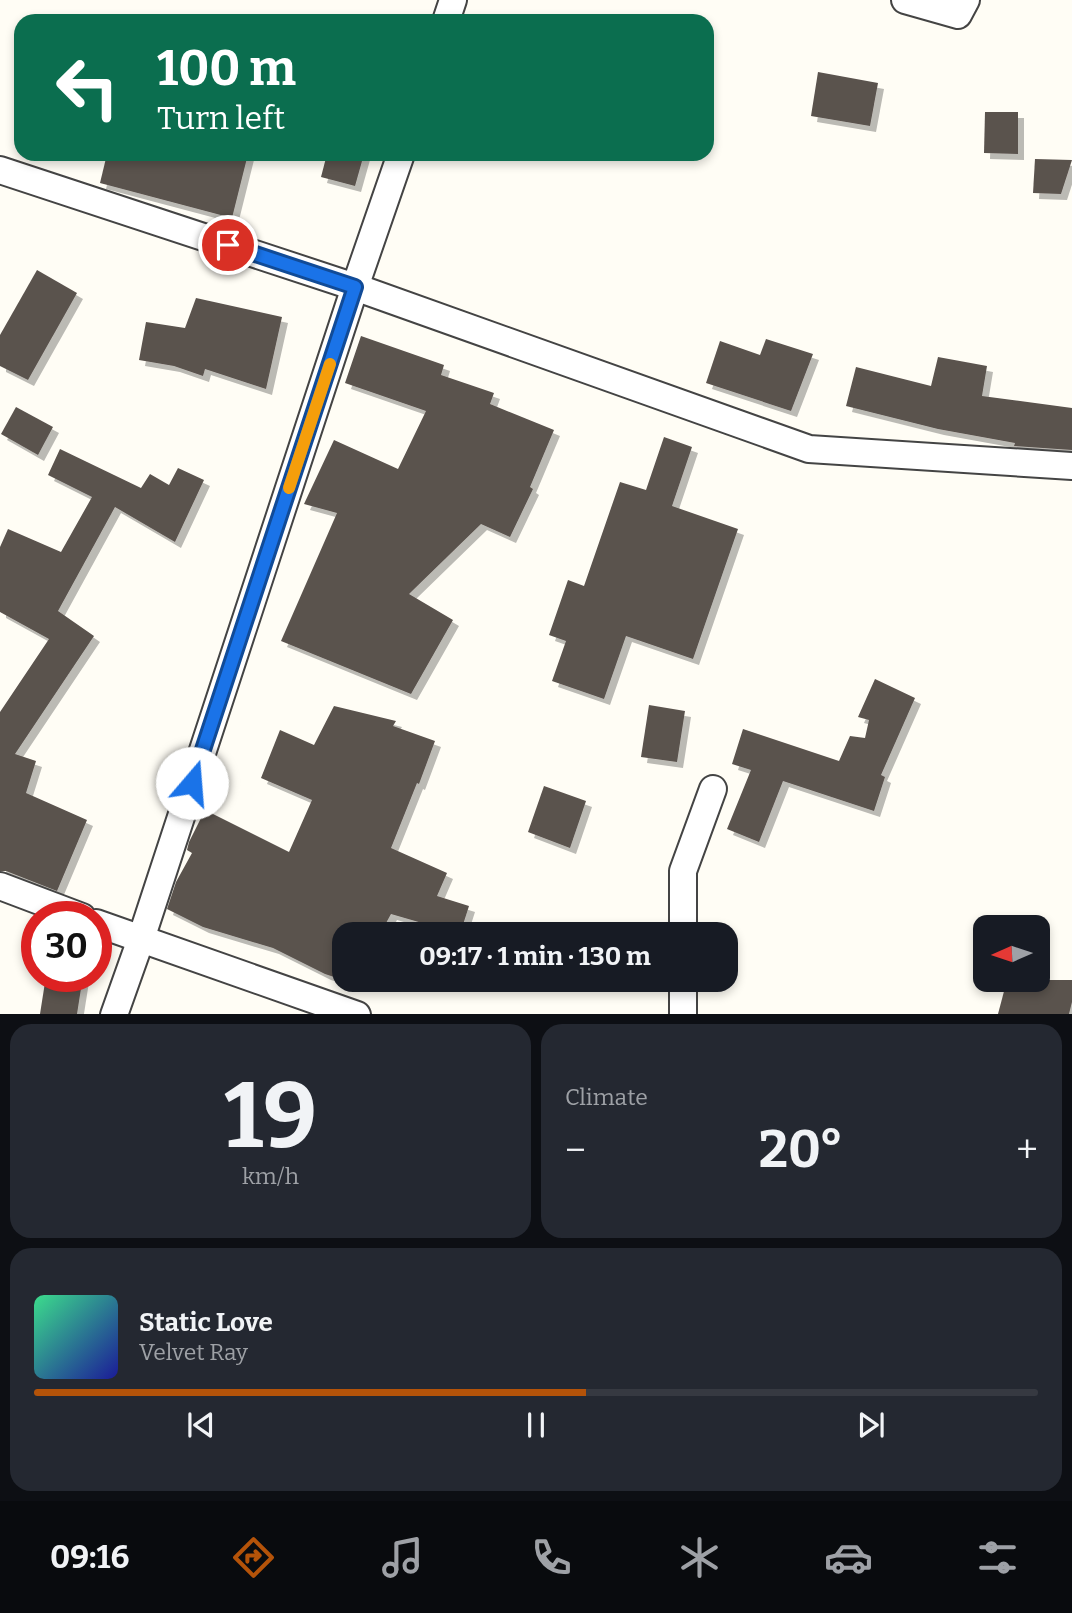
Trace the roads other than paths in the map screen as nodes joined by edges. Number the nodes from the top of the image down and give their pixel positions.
1 (905, 0) edge
2 (965, 0) edge
3 (399, 161) edge
4 (0, 170) edge
5 (355, 287) junction
6 (1072, 466) edge
7 (713, 789) dead end
8 (0, 886) edge
9 (40, 901) edge
10 (683, 922) edge
11 (112, 929) edge
12 (141, 939) junction
13 (683, 992) edge
14 (114, 1014) edge
15 (358, 1014) edge
16 (683, 1014) edge

1 - 2 street
3 - 5 street
4 - 5 street
5 - 6 street
5 - 12 street
7 - 10 street
8 - 9 street
11 - 12 street
12 - 14 street
12 - 15 street
13 - 16 street

